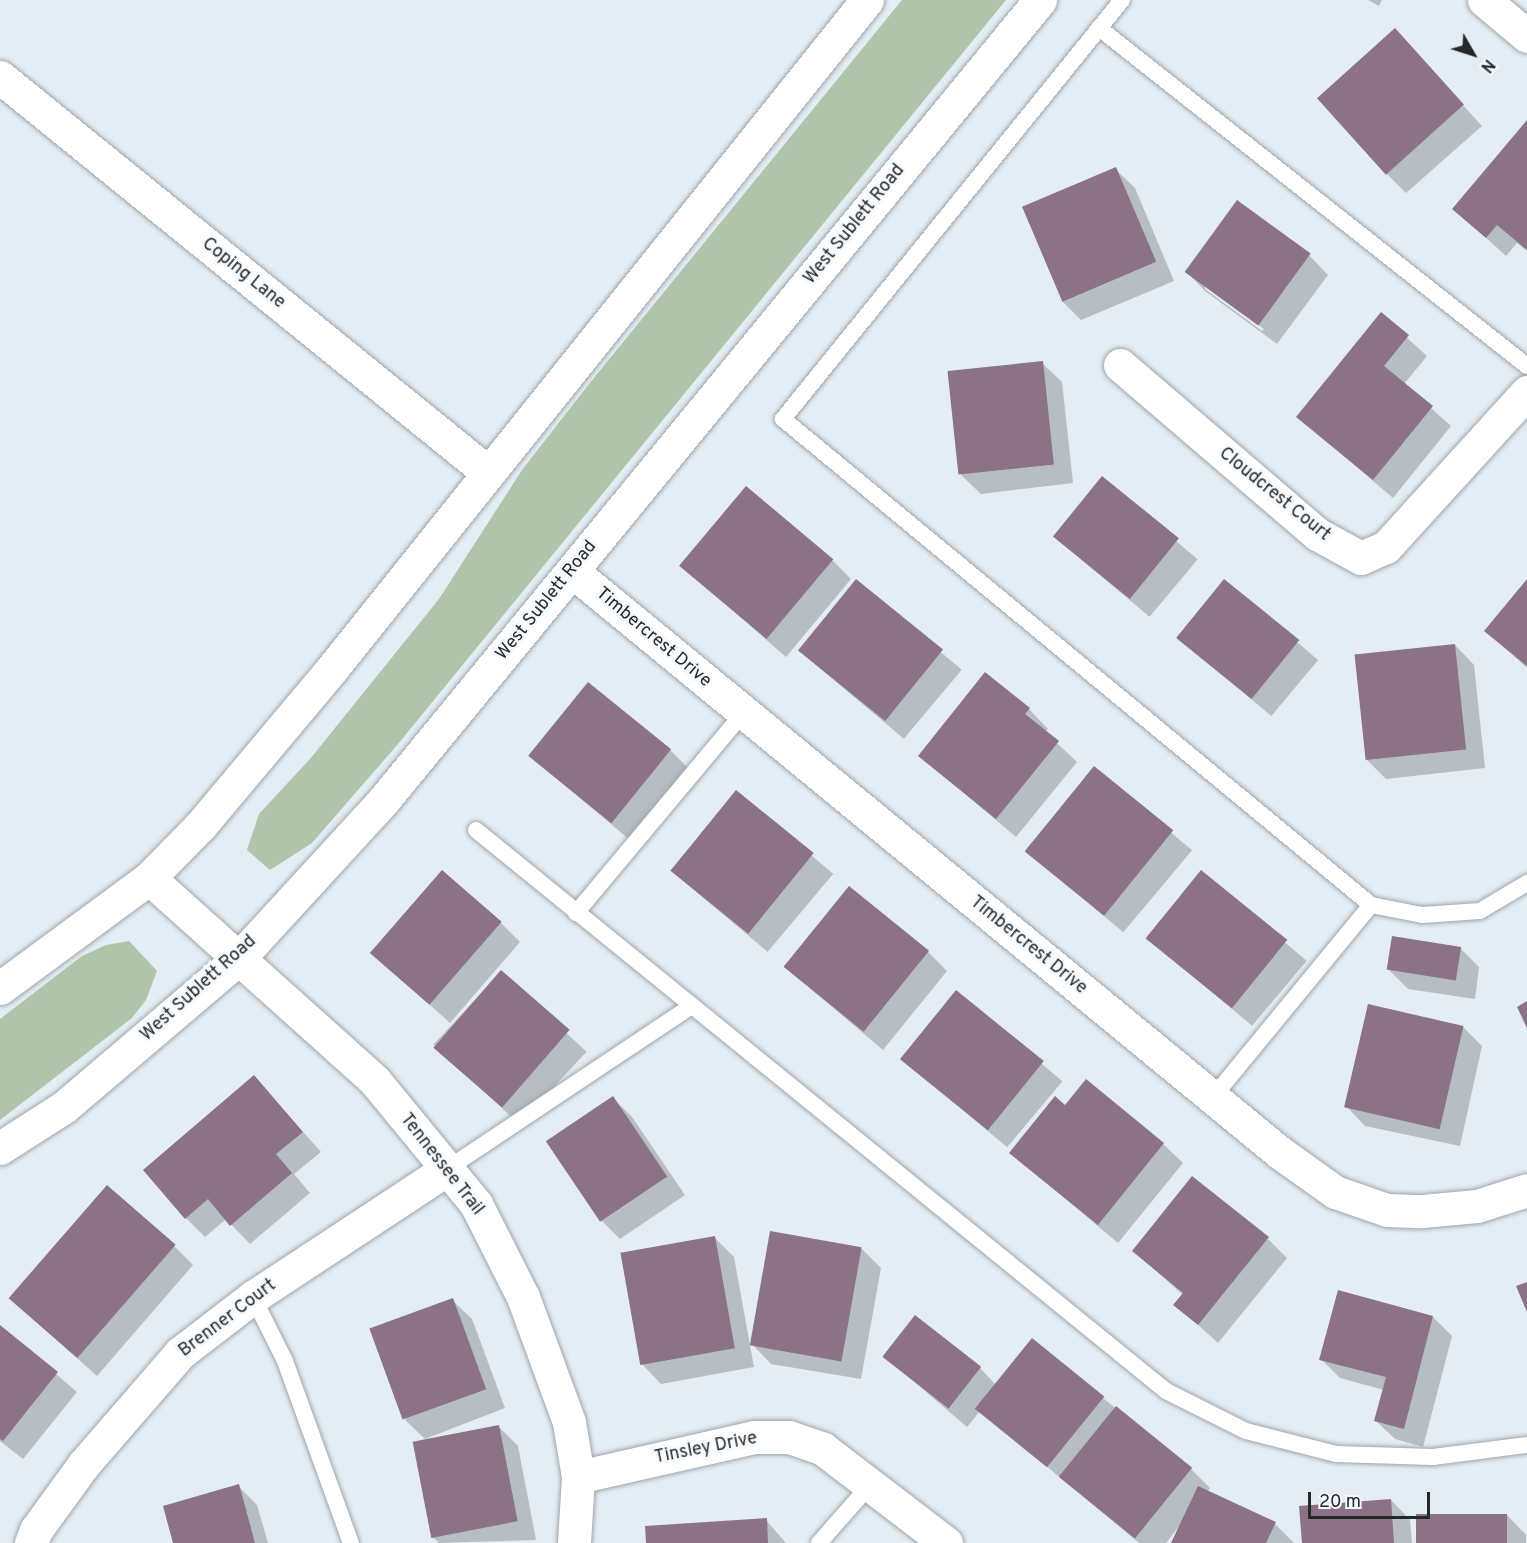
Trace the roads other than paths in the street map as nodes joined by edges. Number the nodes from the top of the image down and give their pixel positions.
1 (867, 0) edge
2 (1040, 0) edge
3 (1122, 0) edge
4 (1484, 0) edge
5 (1099, 28) junction
6 (1527, 36) edge
7 (0, 78) edge
8 (1120, 365) dead end
9 (1527, 366) edge
10 (1527, 392) edge
11 (486, 471) junction
12 (572, 571) junction
13 (743, 713) junction
14 (476, 830) dead end
15 (149, 878) junction
16 (1527, 883) edge
17 (1371, 905) junction
18 (576, 913) junction
19 (240, 957) junction
20 (0, 988) edge
21 (691, 1006) junction
22 (1214, 1096) junction
23 (0, 1148) edge
24 (447, 1169) junction
25 (1527, 1190) edge
26 (253, 1297) junction
27 (1527, 1445) edge
28 (578, 1476) junction
29 (869, 1486) junction
30 (31, 1543) edge
31 (351, 1543) edge
32 (574, 1543) edge
33 (819, 1543) edge
34 (946, 1543) edge

1 - 11 street
2 - 12 street, West Sublett Road
3 - 5 lane
4 - 6 street
5 - 9 lane
5 - 17 lane
7 - 11 street, Coping Lane
8 - 10 street, Cloudcrest Court
11 - 15 street
12 - 13 street, Timbercrest Drive
12 - 19 street, West Sublett Road
13 - 18 lane
13 - 22 street, Timbercrest Drive
14 - 18 lane
15 - 19 street, Tennessee Trail
15 - 20 street
16 - 17 lane
17 - 22 lane
18 - 21 lane
19 - 23 street, West Sublett Road
19 - 24 street, Tennessee Trail
21 - 24 lane
21 - 27 lane
22 - 25 street, Timbercrest Drive
24 - 26 street, Brenner Court
24 - 28 street, Tennessee Trail
26 - 30 street, Brenner Court
26 - 31 lane
28 - 29 street, Tinsley Drive
28 - 32 street, Tennessee Trail
29 - 33 lane
29 - 34 street, Tinsley Drive

